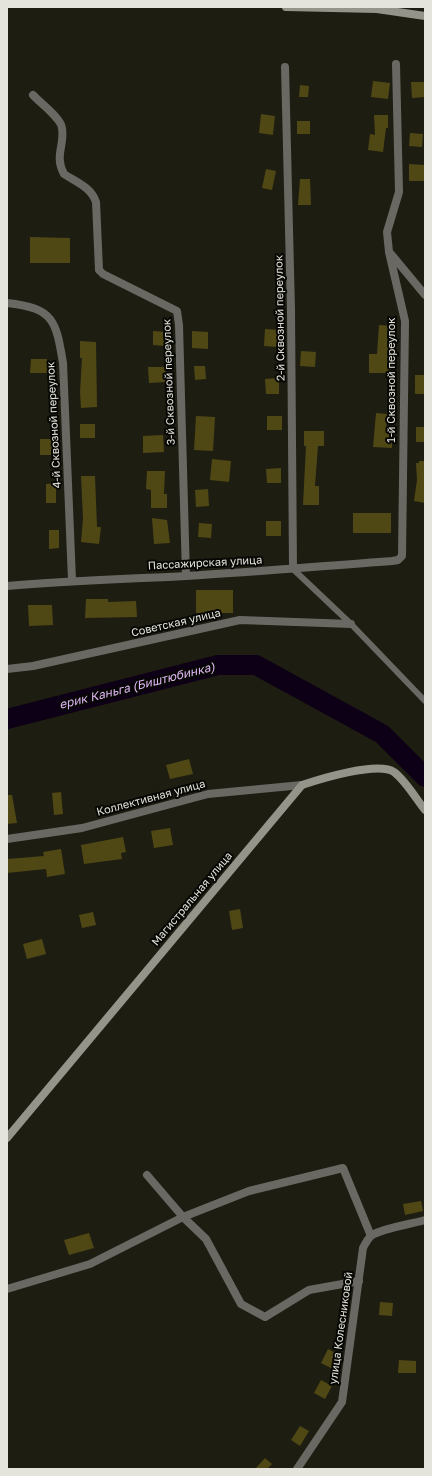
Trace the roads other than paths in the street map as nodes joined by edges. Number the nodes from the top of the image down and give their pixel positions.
1 (286, 7) edge
2 (425, 16) edge
3 (396, 64) dead end
4 (285, 67) dead end
5 (33, 96) dead end
6 (389, 252) junction
7 (425, 295) edge
8 (7, 303) edge
9 (402, 556) joint
10 (293, 569) junction
11 (186, 576) junction
12 (72, 580) junction
13 (7, 586) edge
14 (351, 624) junction
15 (7, 669) edge
16 (425, 701) edge
17 (302, 785) junction
18 (425, 810) edge
19 (7, 839) edge
20 (7, 1138) edge
21 (147, 1175) dead end
22 (183, 1217) junction
23 (425, 1220) edge
24 (371, 1236) junction
25 (359, 1281) junction
26 (7, 1289) edge
27 (297, 1469) edge

1 - 2 street
3 - 6 street, 1-й Сквозной переулок
4 - 10 street, 2-й Сквозной переулок
5 - 11 street, 3-й Сквозной переулок
6 - 7 street
6 - 9 street, 1-й Сквозной переулок
8 - 12 street, 4-й Сквозной переулок
9 - 10 street, Пассажирская улица
10 - 11 street, Пассажирская улица
10 - 14 lane
11 - 12 street, Пассажирская улица
12 - 13 street, Пассажирская улица
14 - 15 street, Советская улица
14 - 16 lane
17 - 18 street
17 - 19 street, Коллективная улица
17 - 20 street, Магистральная улица
21 - 22 street
22 - 24 street
22 - 25 street
22 - 26 street
23 - 24 street
24 - 25 street, улица Колесниковой
25 - 27 street, улица Колесниковой

